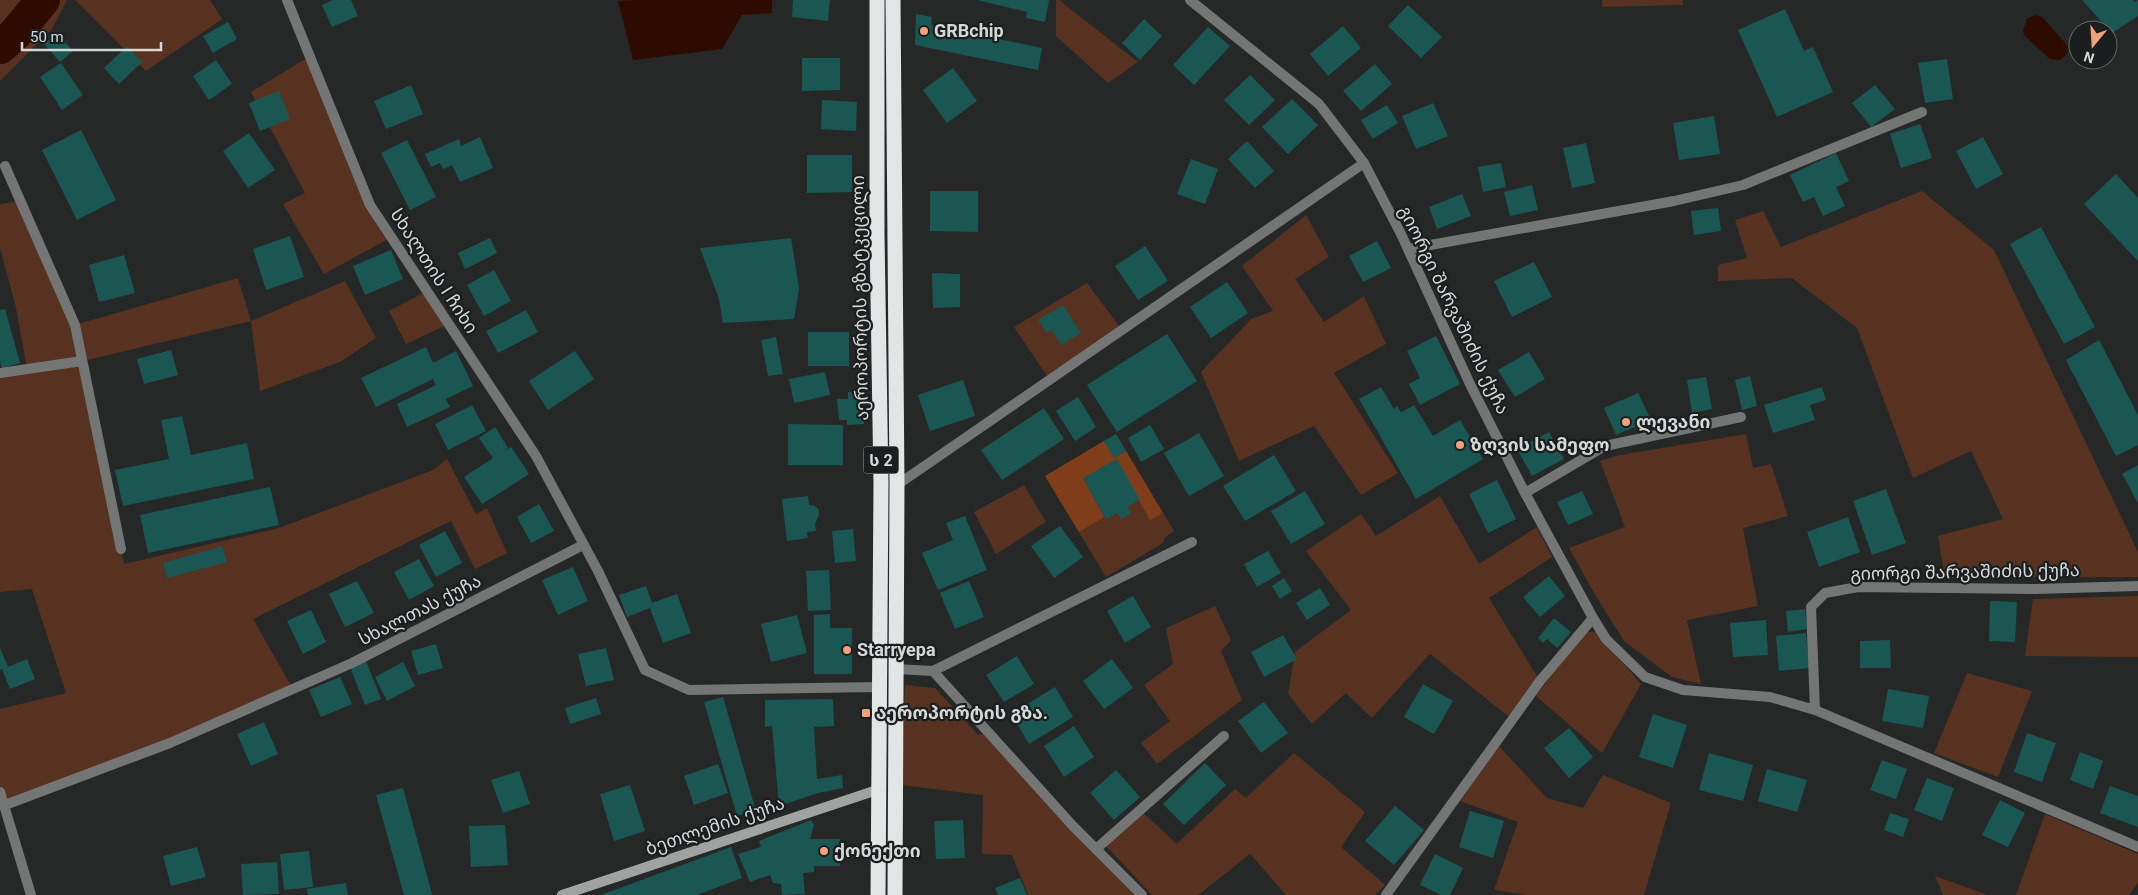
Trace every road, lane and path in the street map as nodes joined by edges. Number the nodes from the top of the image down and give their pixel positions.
1 (287, 0) edge
2 (877, 0) edge
3 (892, 0) edge
4 (1190, 0) edge
5 (1922, 112) dead end
6 (1364, 164) junction
7 (5, 166) dead end
8 (1408, 249) junction
9 (82, 361) junction
10 (0, 373) edge
11 (1741, 417) dead end
12 (897, 485) junction
13 (1525, 493) junction
14 (1192, 542) dead end
15 (583, 544) junction
16 (121, 549) dead end
17 (2138, 586) edge
18 (1592, 618) junction
19 (895, 669) junction
20 (933, 671) junction
21 (879, 687) junction
22 (1815, 710) junction
23 (1224, 736) dead end
24 (880, 789) junction
25 (0, 792) edge
26 (5, 805) junction
27 (2138, 847) edge
28 (1096, 849) junction
29 (31, 895) edge
30 (562, 895) edge
31 (878, 895) edge
32 (895, 895) edge
33 (1142, 895) edge
34 (1386, 895) edge

1 - 15 street, სხალთის I ჩიხი
2 - 21 highway, აეროპორტის გზატკეცილი / ს 2
3 - 12 highway, აეროპორტის გზატკეცილი / ს 2
4 - 6 street, გიორგი შარვაშიძის ქუჩა
5 - 8 street
6 - 8 street, გიორგი შარვაშიძის ქუჩა
6 - 12 street
7 - 9 street
8 - 13 street, გიორგი შარვაშიძის ქუჩა
9 - 10 street
9 - 16 street
11 - 13 street
12 - 19 highway, აეროპორტის გზატკეცილი / ს 2
13 - 18 street, გიორგი შარვაშიძის ქუჩა
14 - 20 street
15 - 21 street
15 - 26 street, სხალთას ქუჩა
17 - 22 street, გიორგი შარვაშიძის ქუჩა
18 - 22 street, გიორგი შარვაშიძის ქუჩა
18 - 34 street
19 - 20 street
19 - 32 highway, აეროპორტის გზატკეცილი / ს 2
20 - 28 street
21 - 24 highway, აეროპორტის გზატკეცილი / ს 2
22 - 27 street, გიორგი შარვაშიძის ქუჩა
23 - 28 street
24 - 30 street, ბეთლემის ქუჩა
24 - 31 highway, აეროპორტის გზატკეცილი / ს 2
25 - 26 street
26 - 29 street
28 - 33 street

